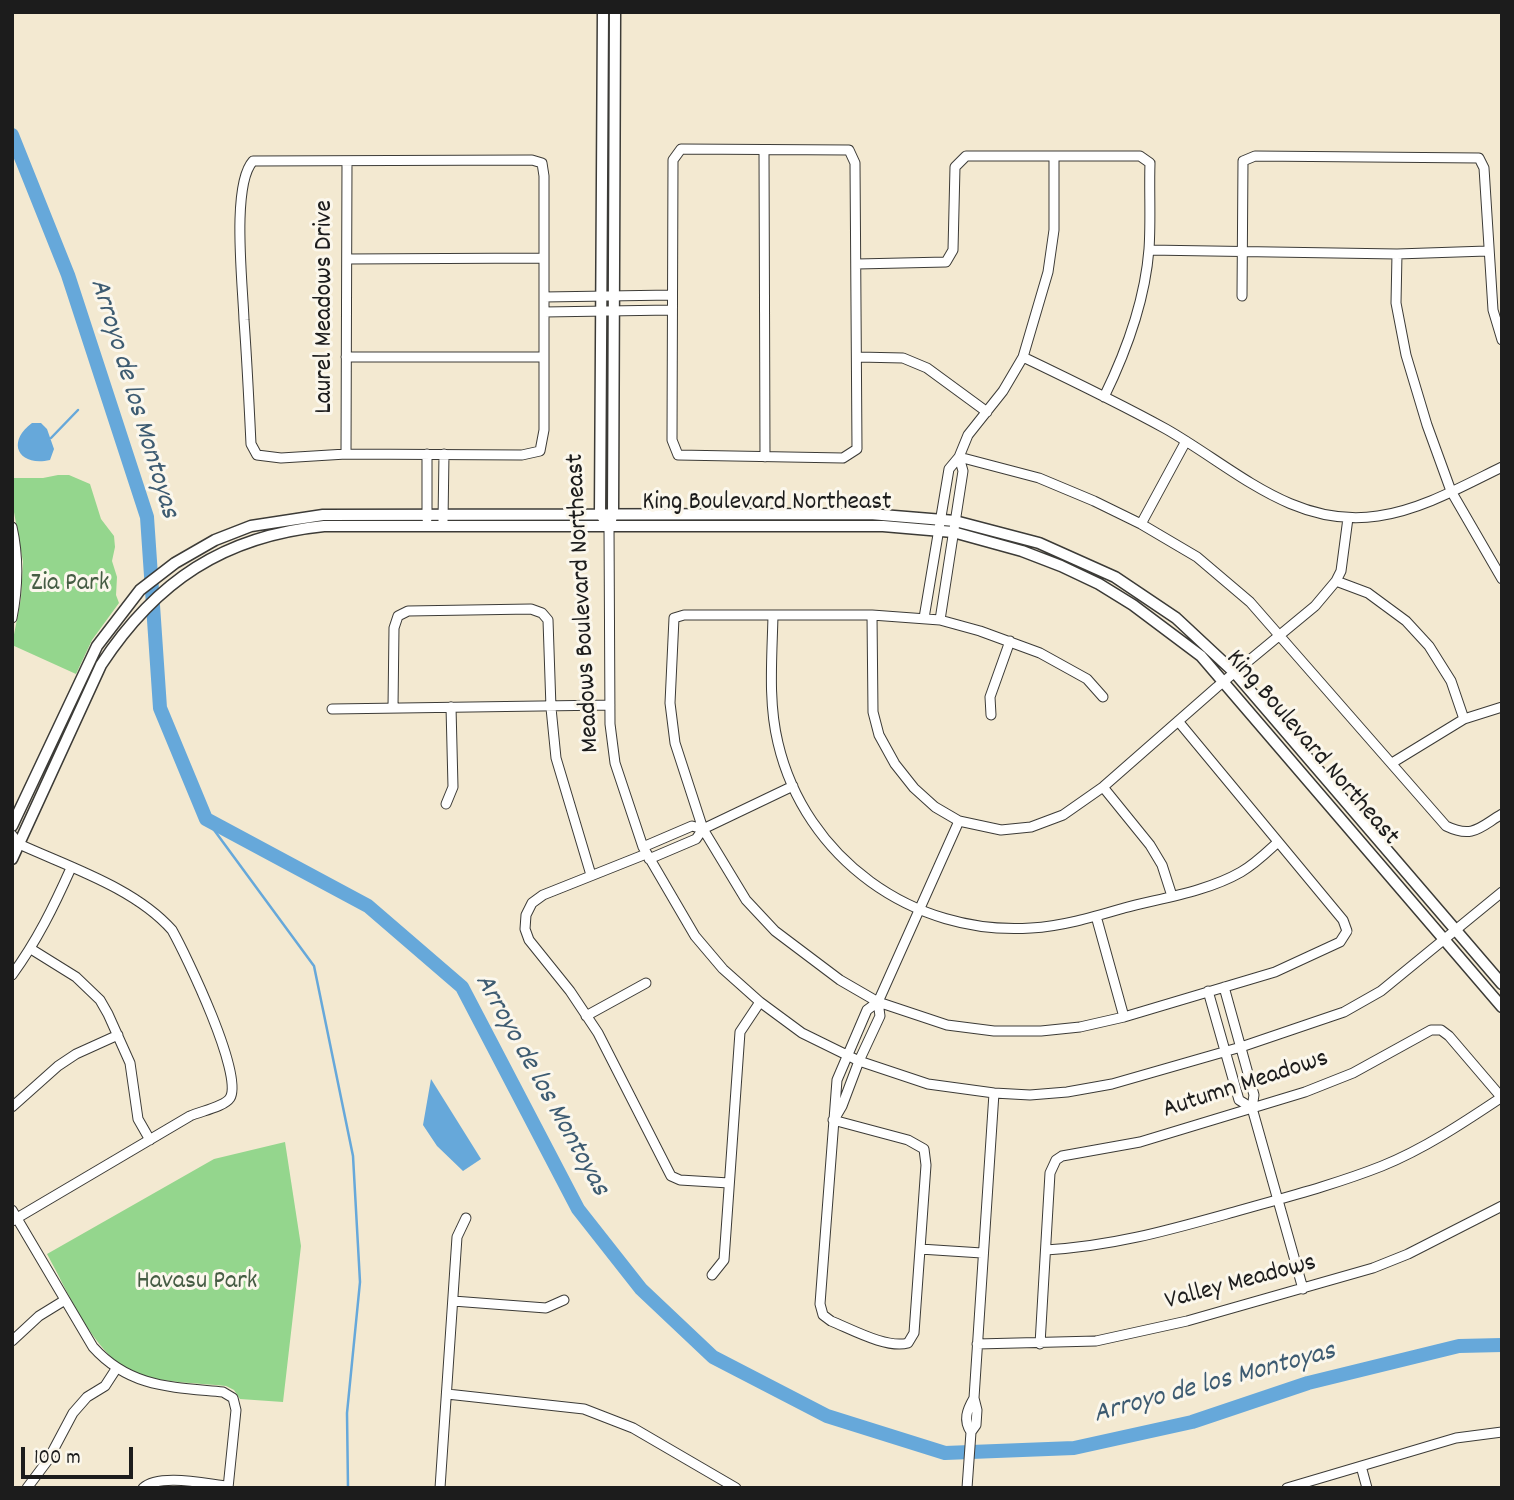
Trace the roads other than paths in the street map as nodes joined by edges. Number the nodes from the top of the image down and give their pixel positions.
1 (603, 12) edge
2 (615, 12) edge
3 (764, 149) junction
4 (1054, 157) junction
5 (347, 161) junction
6 (1149, 250) junction
7 (1487, 251) junction
8 (1242, 252) junction
9 (1397, 254) junction
10 (347, 258) junction
11 (544, 258) junction
12 (857, 264) junction
13 (672, 295) junction
14 (601, 296) junction
15 (1242, 296) dead end
16 (544, 297) junction
17 (615, 297) junction
18 (601, 310) junction
19 (614, 310) junction
20 (671, 310) junction
21 (544, 312) junction
22 (1502, 341) edge
23 (346, 357) junction
24 (544, 357) junction
25 (858, 357) junction
26 (1023, 357) junction
27 (1104, 397) junction
28 (987, 412) junction
29 (1185, 441) junction
30 (346, 454) junction
31 (427, 454) junction
32 (444, 454) junction
33 (765, 457) junction
34 (959, 457) junction
35 (1502, 467) edge
36 (1451, 491) junction
37 (427, 514) junction
38 (443, 514) junction
39 (600, 514) junction
40 (613, 514) junction
41 (1348, 518) junction
42 (940, 519) junction
43 (1141, 524) junction
44 (12, 527) edge
45 (428, 527) junction
46 (443, 527) junction
47 (609, 527) junction
48 (954, 527) junction
49 (938, 531) junction
50 (1502, 579) edge
51 (1336, 581) junction
52 (872, 615) junction
53 (773, 616) junction
54 (12, 618) edge
55 (924, 618) junction
56 (940, 621) junction
57 (1280, 636) junction
58 (1010, 641) junction
59 (1235, 673) junction
60 (1224, 681) junction
61 (1103, 697) dead end
62 (610, 705) junction
63 (393, 707) junction
64 (451, 707) junction
65 (551, 708) junction
66 (1502, 708) edge
67 (332, 709) dead end
68 (991, 715) dead end
69 (1464, 719) junction
70 (1178, 721) junction
71 (1392, 763) junction
72 (793, 786) junction
73 (1102, 787) junction
74 (446, 804) dead end
75 (1502, 814) edge
76 (958, 821) junction
77 (12, 826) edge
78 (703, 829) junction
79 (14, 841) edge
80 (1278, 842) junction
81 (646, 853) junction
82 (12, 859) edge
83 (71, 868) junction
84 (591, 875) junction
85 (1502, 891) edge
86 (1172, 896) junction
87 (919, 909) junction
88 (1096, 916) junction
89 (1455, 930) junction
90 (1443, 939) junction
91 (31, 949) junction
92 (12, 975) edge
93 (646, 983) dead end
94 (1502, 984) edge
95 (1224, 987) junction
96 (1208, 991) junction
97 (760, 1002) junction
98 (878, 1002) junction
99 (1502, 1007) edge
100 (586, 1016) junction
101 (1124, 1017) junction
102 (117, 1035) junction
103 (1241, 1047) junction
104 (1226, 1050) junction
105 (847, 1056) junction
106 (859, 1061) junction
107 (994, 1093) junction
108 (1502, 1098) edge
109 (12, 1107) edge
110 (1252, 1108) junction
111 (833, 1120) junction
112 (150, 1140) junction
113 (729, 1184) junction
114 (1277, 1199) junction
115 (1502, 1206) edge
116 (14, 1216) edge
117 (466, 1218) dead end
118 (920, 1249) junction
119 (1046, 1250) junction
120 (982, 1253) junction
121 (712, 1275) dead end
122 (1303, 1289) junction
123 (65, 1300) junction
124 (564, 1300) dead end
125 (453, 1301) junction
126 (12, 1341) edge
127 (1040, 1344) junction
128 (977, 1345) junction
129 (116, 1368) junction
130 (447, 1394) junction
131 (1502, 1432) edge
132 (1361, 1466) junction
133 (228, 1487) edge
134 (27, 1488) edge
135 (142, 1488) edge
136 (440, 1488) edge
137 (736, 1488) edge
138 (967, 1488) edge
139 (1287, 1488) edge
140 (1367, 1488) edge

1 - 14 street, Meadows Boulevard Northeast
2 - 17 street, Meadows Boulevard Northeast
3 - 12 street
3 - 13 street
3 - 33 street
4 - 6 street
4 - 12 street
4 - 26 street
5 - 10 street, Laurel Meadows Drive
5 - 11 street
5 - 30 street
6 - 8 street
6 - 27 street
7 - 8 street
7 - 9 street
7 - 22 street
8 - 9 street
8 - 15 street
9 - 36 street
10 - 11 street
10 - 23 street, Laurel Meadows Drive
11 - 16 street
12 - 25 street
13 - 17 street
13 - 20 street
14 - 16 street
14 - 17 street
14 - 18 street, Meadows Boulevard Northeast
16 - 21 street
17 - 19 street, Meadows Boulevard Northeast
18 - 19 street
18 - 21 street
18 - 39 street, Meadows Boulevard Northeast
19 - 20 street
19 - 40 street, Meadows Boulevard Northeast
20 - 33 street
21 - 24 street
23 - 24 street
23 - 30 street, Laurel Meadows Drive
24 - 32 street
25 - 28 street
25 - 33 street
26 - 27 street
26 - 28 street
27 - 29 street
28 - 34 street
29 - 41 street
29 - 43 street
30 - 31 street
31 - 32 street
31 - 37 street
32 - 38 street
34 - 42 street
34 - 43 street
34 - 48 street
35 - 36 street
36 - 41 street
36 - 50 street
37 - 38 street, King Boulevard Northeast
37 - 45 street
37 - 77 street, King Boulevard Northeast
38 - 39 street, King Boulevard Northeast
38 - 46 street
39 - 40 street, King Boulevard Northeast
39 - 47 street, Meadows Boulevard Northeast
40 - 42 street, King Boulevard Northeast
40 - 47 street, Meadows Boulevard Northeast
41 - 51 street
42 - 48 street, King Boulevard Northeast
42 - 49 street
43 - 57 street
44 - 54 street
45 - 46 street, King Boulevard Northeast
45 - 79 street, King Boulevard Northeast
46 - 47 street, King Boulevard Northeast
47 - 49 street, King Boulevard Northeast
47 - 62 street, Meadows Boulevard Northeast
48 - 49 street, King Boulevard Northeast
48 - 56 street
48 - 59 street, King Boulevard Northeast
48 - 60 street, King Boulevard Northeast
49 - 55 street
51 - 57 street
51 - 69 street
52 - 53 street
52 - 55 street
52 - 76 street
53 - 72 street
53 - 78 street
55 - 56 street
56 - 58 street
57 - 59 street
57 - 71 street
58 - 61 street
58 - 68 street
59 - 60 street
59 - 89 street, King Boulevard Northeast
60 - 70 street
60 - 90 street, King Boulevard Northeast
62 - 65 street
62 - 81 street, Meadows Boulevard Northeast
63 - 64 street
63 - 65 street
63 - 67 street
64 - 65 street
64 - 74 street
65 - 84 street
66 - 69 street
69 - 71 street
70 - 73 street
70 - 80 street
71 - 75 street
72 - 78 street
72 - 87 street
73 - 76 street
73 - 86 street
76 - 87 street
78 - 81 street
78 - 98 street
79 - 82 street, King Boulevard Northeast
79 - 83 street
80 - 86 street
80 - 95 street
81 - 84 street
81 - 97 street, Meadows Boulevard Northeast
83 - 91 street
83 - 112 street
84 - 100 street
85 - 89 street, Meadows Boulevard Northeast
86 - 88 street
87 - 88 street
87 - 98 street
88 - 101 street
89 - 90 street, Meadows Boulevard Northeast
89 - 94 street, King Boulevard Northeast
90 - 99 street, King Boulevard Northeast
90 - 103 street, Meadows Boulevard Northeast
91 - 92 street
91 - 102 street
93 - 100 street
95 - 96 street
95 - 103 street
96 - 101 street
96 - 104 street
97 - 105 street, Meadows Boulevard Northeast
97 - 113 street
98 - 101 street
98 - 105 street
98 - 106 street
100 - 113 street
102 - 109 street
102 - 112 street
103 - 104 street, Meadows Boulevard Northeast
103 - 110 street
104 - 107 street, Meadows Boulevard Northeast
104 - 110 street
105 - 106 street, Meadows Boulevard Northeast
105 - 111 street
106 - 107 street, Meadows Boulevard Northeast
106 - 111 street
107 - 120 street
108 - 110 street, Autumn Meadows
108 - 114 street
110 - 114 street
110 - 119 street, Autumn Meadows
111 - 118 street
111 - 118 street
112 - 116 street
113 - 121 street
114 - 119 street
114 - 122 street
115 - 122 street, Valley Meadows
116 - 123 street
117 - 125 street
118 - 120 street
119 - 127 street
120 - 128 street
122 - 127 street, Valley Meadows
123 - 126 street
123 - 129 street
124 - 125 street
125 - 130 street
127 - 128 street, Valley Meadows
128 - 138 street
129 - 133 street
129 - 134 street
130 - 136 street
130 - 137 street
131 - 132 street
132 - 139 street
132 - 140 street
133 - 135 street

